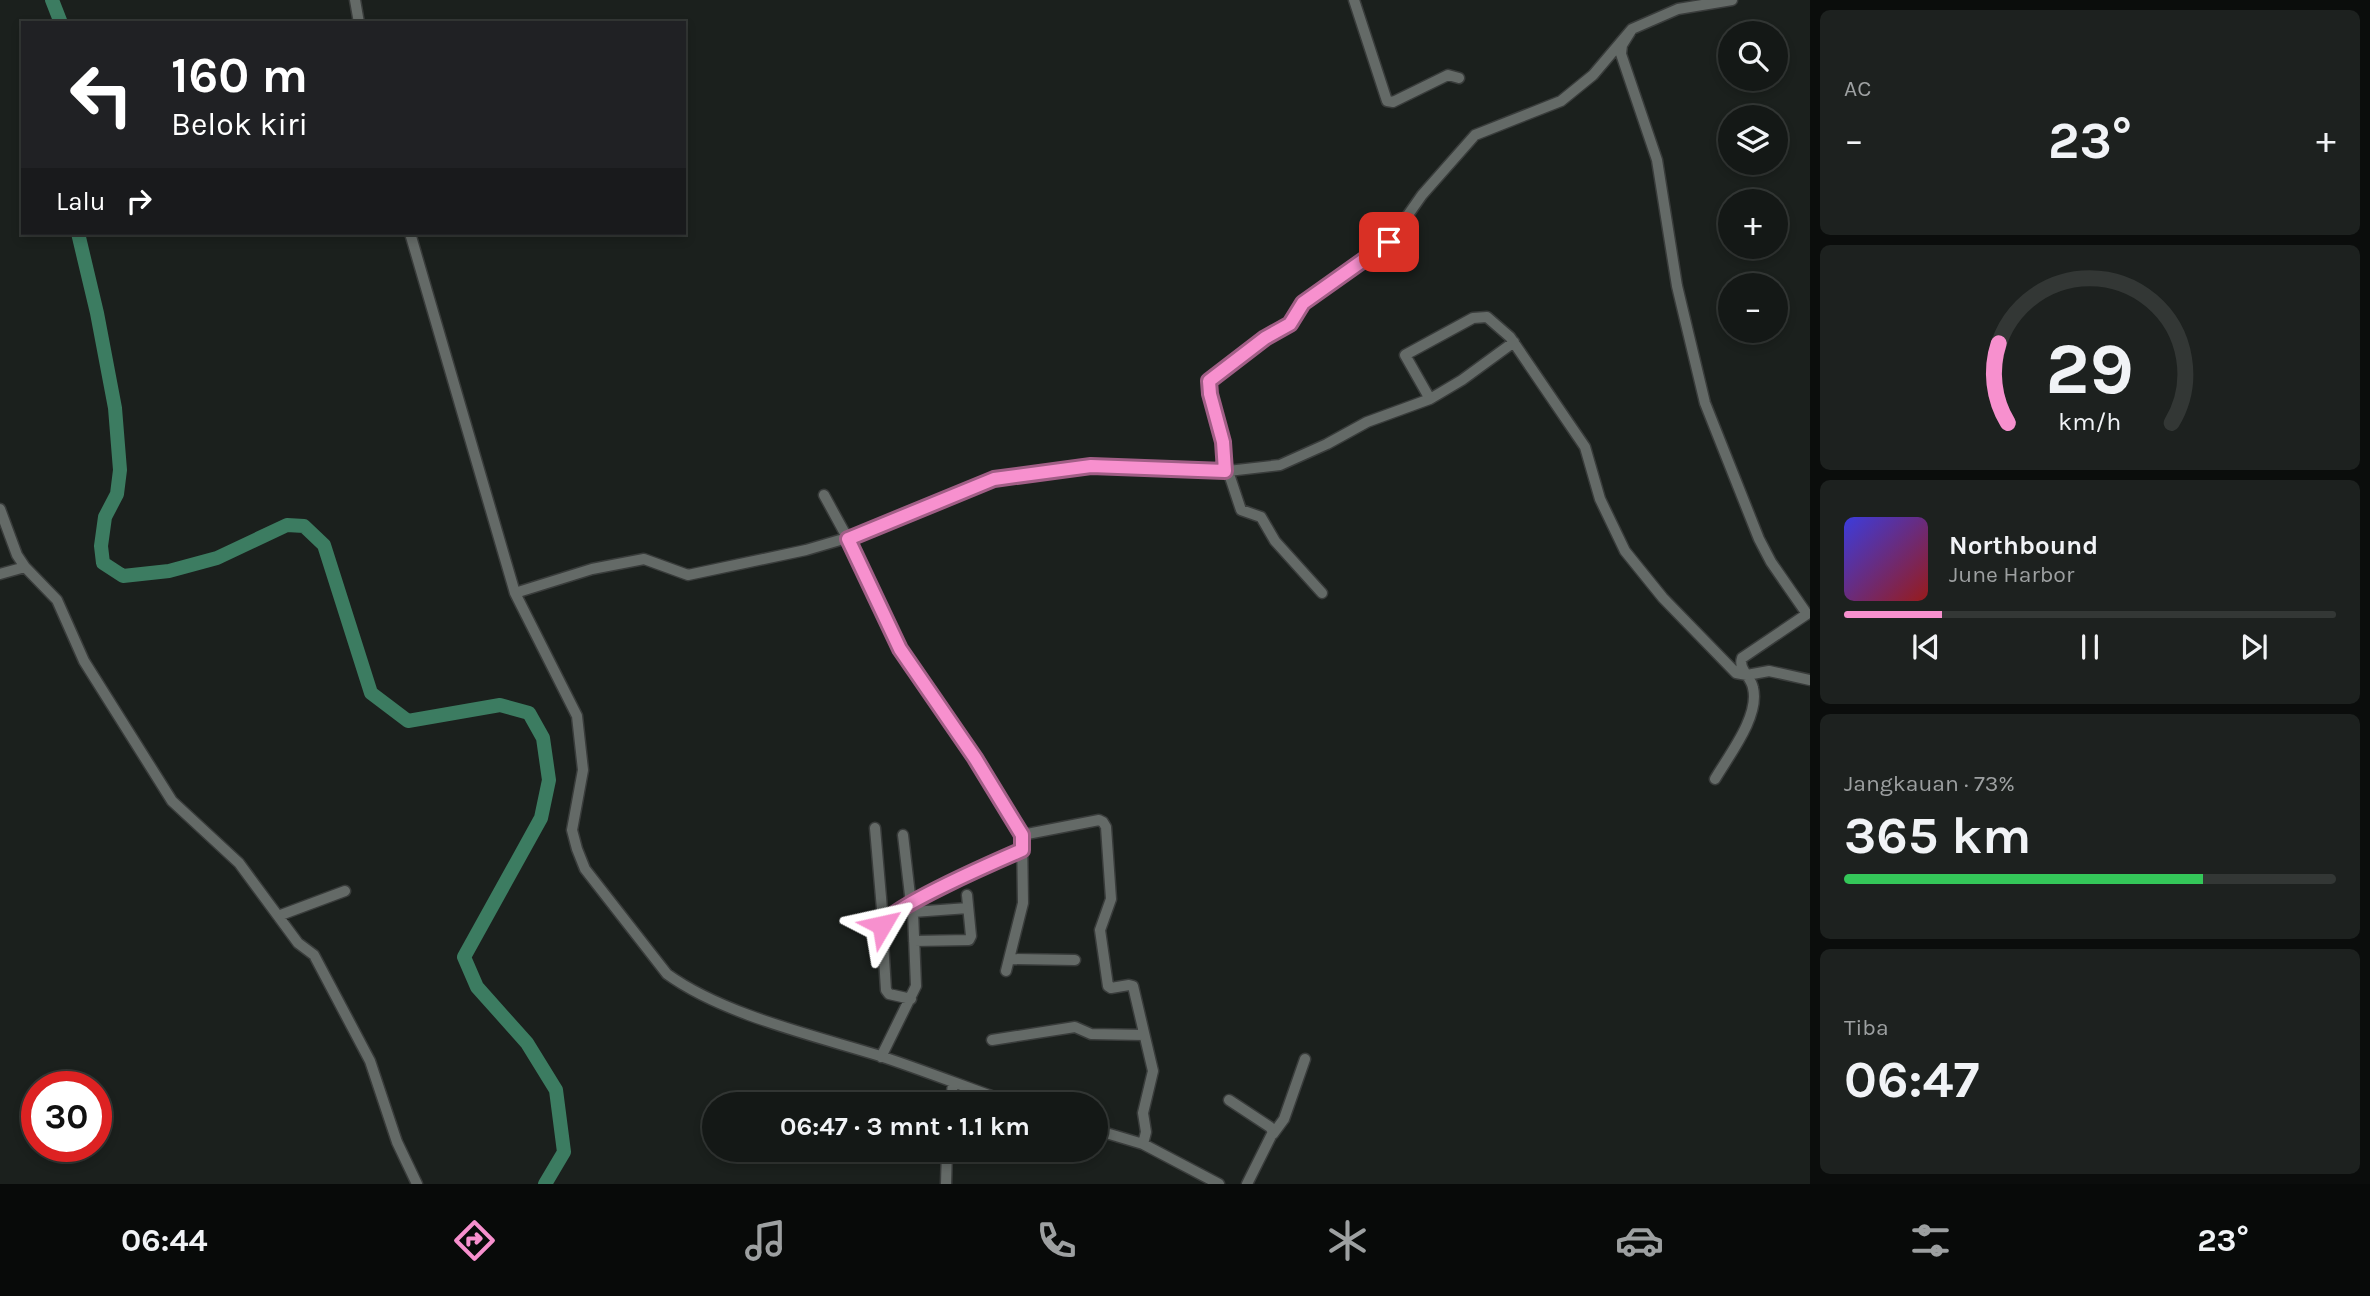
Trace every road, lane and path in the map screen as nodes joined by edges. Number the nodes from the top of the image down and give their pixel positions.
1 (355, 0) edge
2 (1354, 0) edge
3 (1732, 0) edge
4 (359, 21) edge
5 (1632, 29) junction
6 (1459, 78) dead end
7 (411, 235) edge
8 (1514, 342) junction
9 (1430, 398) junction
10 (1226, 471) junction
11 (824, 495) dead end
12 (0, 509) edge
13 (848, 539) junction
14 (25, 567) junction
15 (0, 574) edge
16 (516, 593) junction
17 (1322, 593) dead end
18 (1808, 616) edge
19 (1747, 676) junction
20 (1810, 680) edge
21 (1715, 779) dead end
22 (875, 828) dead end
23 (903, 835) dead end
24 (1022, 835) junction
25 (1022, 850) junction
26 (345, 891) dead end
27 (967, 895) dead end
28 (913, 906) junction
29 (968, 908) junction
30 (278, 916) junction
31 (883, 921) junction
32 (914, 941) junction
33 (1009, 959) junction
34 (1075, 960) dead end
35 (1006, 971) dead end
36 (911, 999) junction
37 (1144, 1035) junction
38 (992, 1040) dead end
39 (881, 1057) junction
40 (1305, 1059) dead end
41 (953, 1082) junction
42 (952, 1092) edge
43 (981, 1092) edge
44 (1229, 1100) dead end
45 (1108, 1134) edge
46 (1273, 1134) junction
47 (1143, 1144) junction
48 (947, 1162) edge
49 (417, 1184) edge
50 (946, 1184) edge
51 (1219, 1184) edge
52 (1247, 1184) edge

1 - 4 street
2 - 6 street
3 - 5 street
5 - 10 street
5 - 18 street
7 - 16 street
8 - 9 street
8 - 9 street
8 - 19 street
9 - 10 street
10 - 13 street
10 - 17 street
11 - 13 street
12 - 14 street
13 - 16 street
13 - 24 street
14 - 15 street
14 - 30 street
16 - 39 street
18 - 19 street
19 - 20 street
19 - 21 street
22 - 31 street
23 - 28 street
24 - 25 street
24 - 37 street
25 - 28 street
25 - 33 street
26 - 30 street
27 - 29 street
28 - 29 street
28 - 31 street
28 - 32 street
29 - 32 street
30 - 49 street
31 - 36 street
32 - 36 street
33 - 34 street
33 - 35 street
36 - 39 street
37 - 38 street
37 - 47 street
39 - 41 street
40 - 46 street
41 - 42 street
41 - 43 street
44 - 46 street
45 - 47 street
46 - 52 street
47 - 51 street
48 - 50 street

